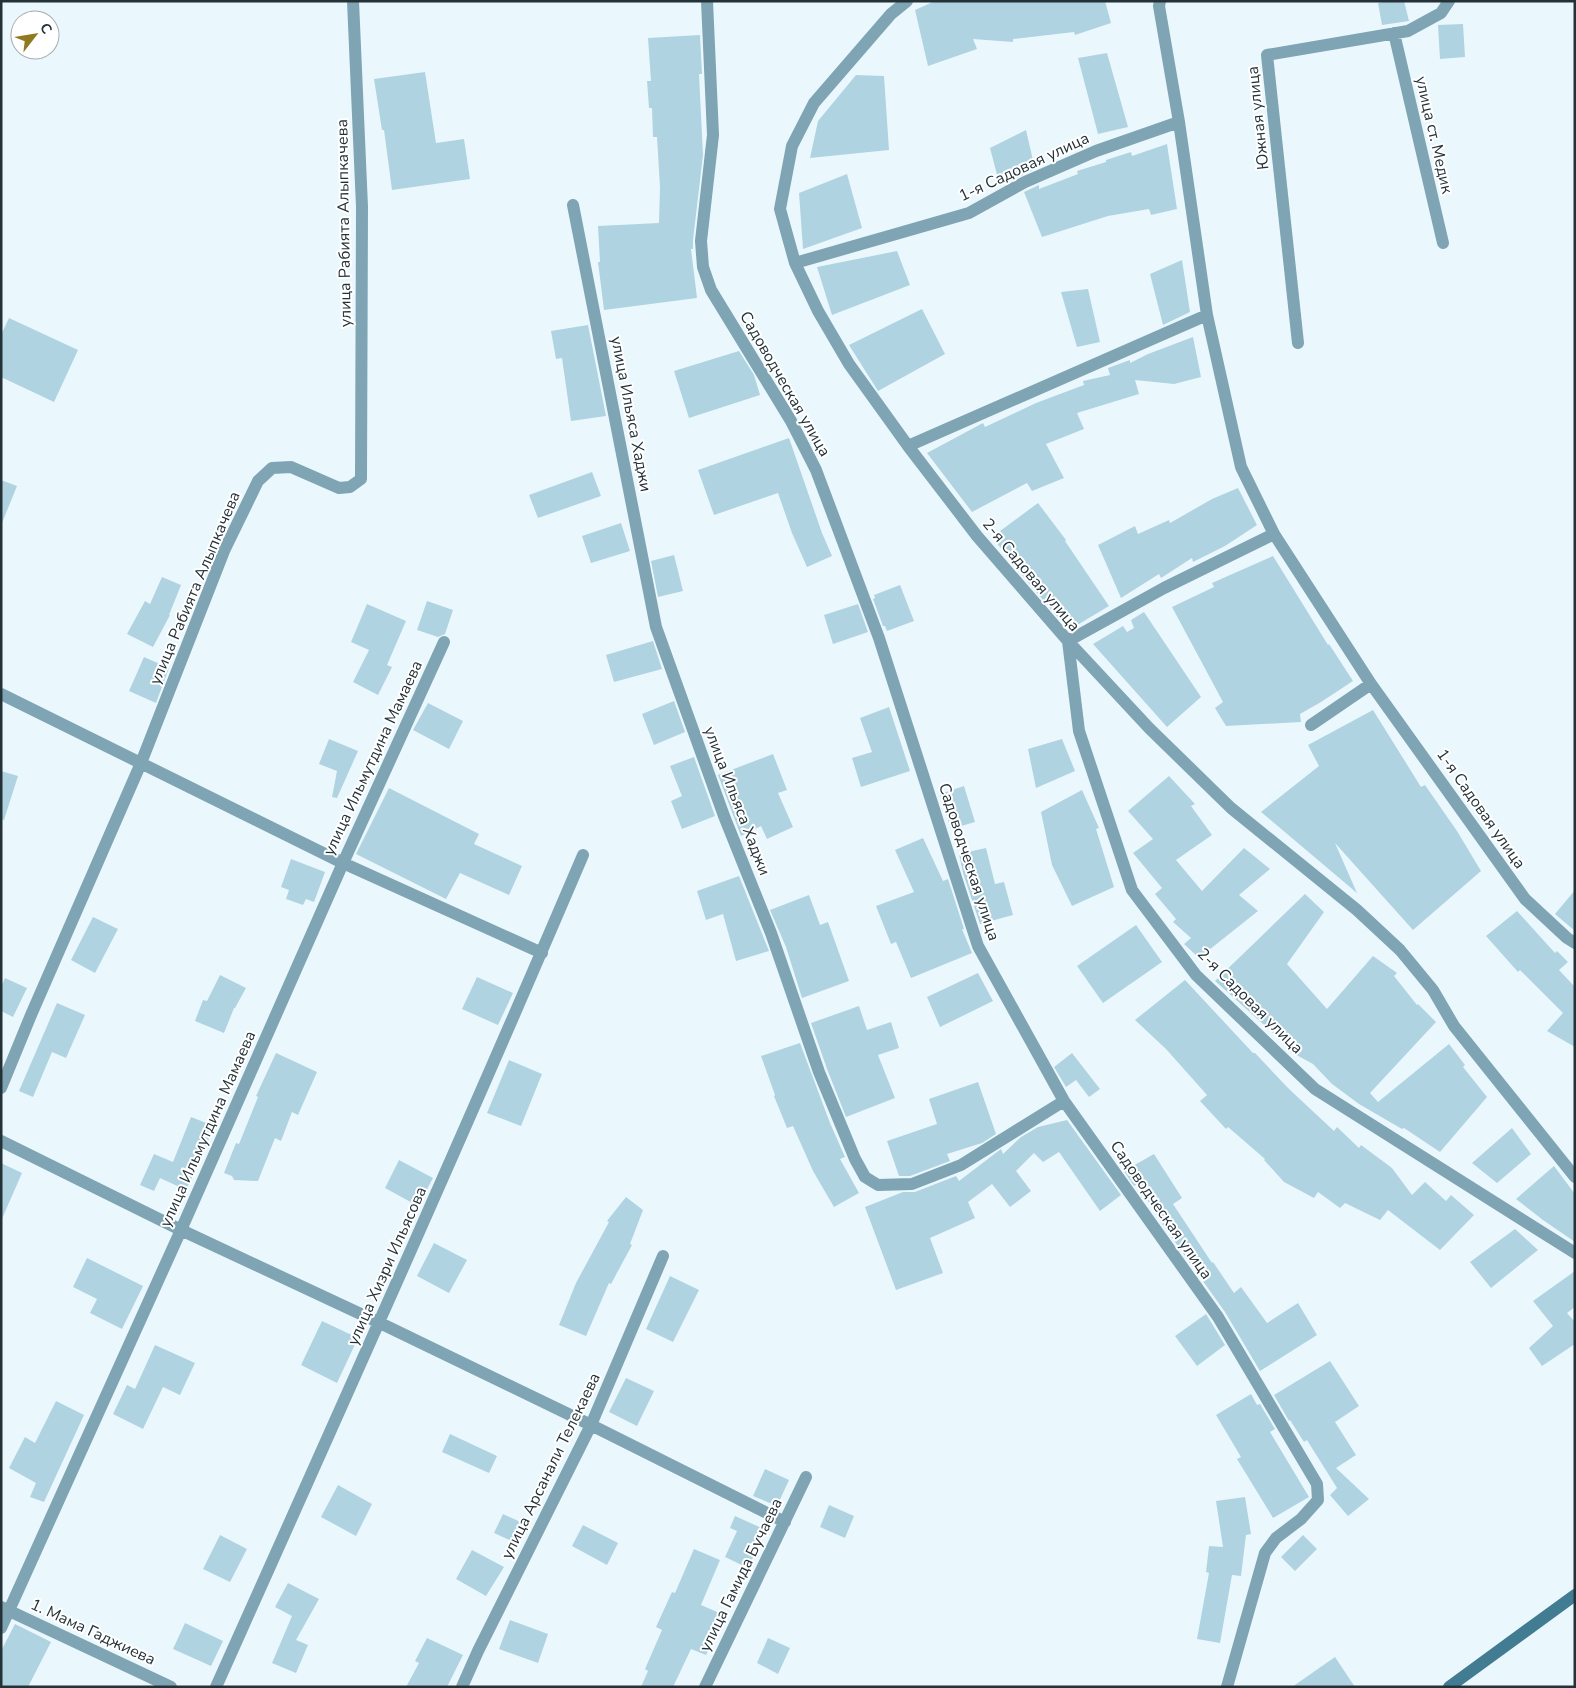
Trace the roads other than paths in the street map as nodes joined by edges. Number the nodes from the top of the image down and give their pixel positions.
1 (353, 1) edge
2 (707, 1) edge
3 (907, 1) edge
4 (1160, 1) edge
5 (1449, 1) edge
6 (1394, 33) junction
7 (1179, 122) junction
8 (573, 205) dead end
9 (1443, 243) dead end
10 (795, 263) junction
11 (1207, 315) junction
12 (1298, 343) dead end
13 (908, 446) junction
14 (1274, 534) junction
15 (1068, 641) junction
16 (444, 642) dead end
17 (1372, 684) junction
18 (1, 694) edge
19 (1311, 725) dead end
20 (141, 763) junction
21 (583, 856) dead end
22 (343, 863) junction
23 (1575, 943) edge
24 (542, 953) junction
25 (1, 1088) edge
26 (1064, 1101) junction
27 (1, 1141) edge
28 (1575, 1177) edge
29 (181, 1230) junction
30 (1575, 1254) edge
31 (663, 1256) dead end
32 (380, 1323) junction
33 (591, 1425) junction
34 (806, 1478) dead end
35 (785, 1522) junction
36 (1575, 1595) edge
37 (5, 1609) edge
38 (1, 1628) edge
39 (171, 1687) edge
40 (216, 1687) edge
41 (462, 1687) edge
42 (705, 1687) edge
43 (1227, 1687) edge
44 (1449, 1687) edge

1 - 20 street, улица Рабията Алыпкачева
2 - 26 street, Садоводческая улица
3 - 10 street, 2-я Садовая улица
4 - 7 street, 1-я Садовая улица
5 - 6 street, Южная улица
6 - 9 street, улица ст. Медик
6 - 12 street, Южная улица
7 - 10 street, 1-я Садовая улица
7 - 11 street, 1-я Садовая улица
8 - 26 street, улица Ильяса Хаджи
10 - 13 street, 2-я Садовая улица
11 - 13 street
11 - 14 street, 1-я Садовая улица
13 - 15 street, 2-я Садовая улица
14 - 15 street
14 - 17 street, 1-я Садовая улица
15 - 28 street
15 - 30 street, 2-я Садовая улица
16 - 22 street, улица Ильмутдина Мамаева
17 - 19 street
17 - 23 street, 1-я Садовая улица
18 - 20 street
20 - 22 street
20 - 25 street, улица Рабията Алыпкачева
21 - 24 street, улица Хизри Ильясова
22 - 24 street
22 - 29 street, улица Ильмутдина Мамаева
24 - 32 street, улица Хизри Ильясова
26 - 43 street, Садоводческая улица
27 - 29 street
29 - 32 street
29 - 37 street, улица Ильмутдина Мамаева
31 - 33 street, улица Арсанали Телекаева
32 - 33 street
32 - 40 street, улица Хизри Ильясова
33 - 35 street
33 - 41 street, улица Арсанали Телекаева
34 - 35 street, улица Гамида Бучаева
35 - 42 street, улица Гамида Бучаева
36 - 44 main road
37 - 38 street, улица Ильмутдина Мамаева
37 - 39 street, 1. Мама Гаджиева

